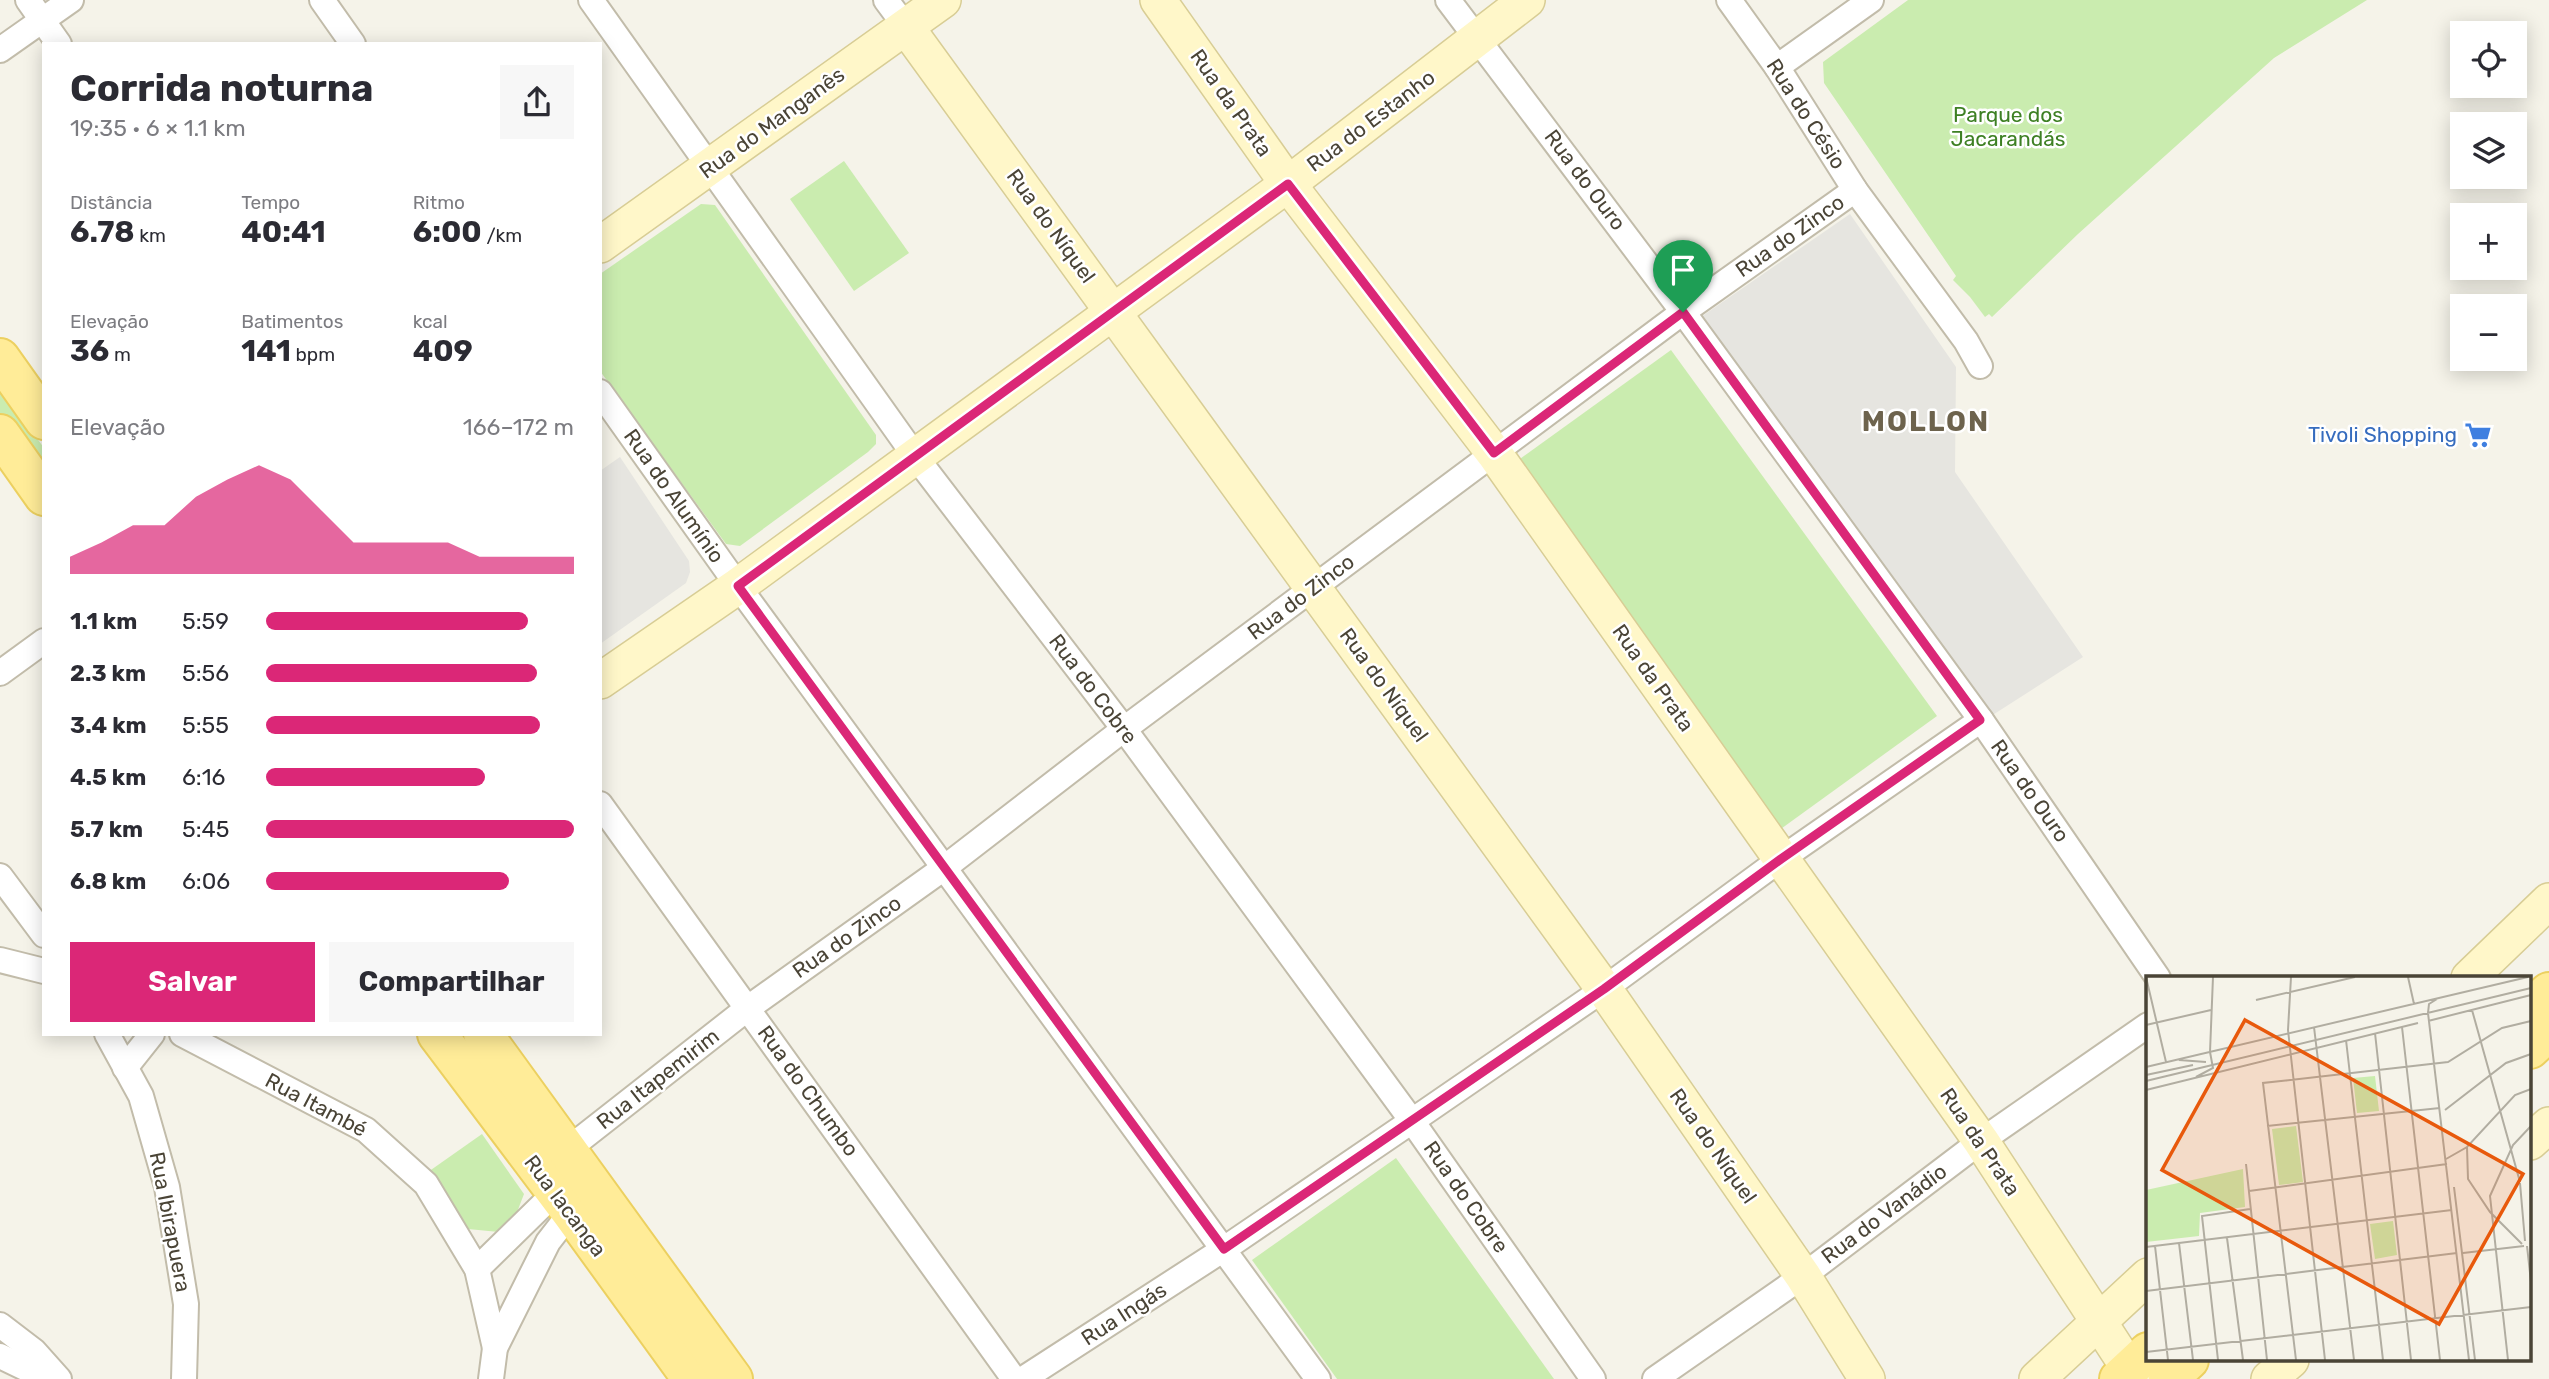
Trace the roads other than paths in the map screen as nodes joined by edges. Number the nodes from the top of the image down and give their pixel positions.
1 (71, 0) edge
2 (322, 0) edge
3 (591, 0) edge
4 (943, 0) edge
5 (1158, 0) edge
6 (1448, 0) edge
7 (1527, 0) edge
8 (1729, 0) edge
9 (1871, 0) edge
10 (35, 10) edge
11 (896, 13) edge
12 (1478, 38) junction
13 (59, 42) edge
14 (352, 42) edge
15 (0, 50) edge
16 (1777, 67) junction
17 (710, 167) junction
18 (1288, 184) junction
19 (1855, 190) junction
20 (602, 244) edge
21 (1113, 312) junction
22 (1683, 312) junction
23 (0, 358) edge
24 (1980, 366) dead end
25 (602, 395) edge
26 (42, 417) edge
27 (0, 434) edge
28 (1494, 453) junction
29 (915, 456) junction
30 (42, 493) edge
31 (738, 586) junction
32 (1314, 587) junction
33 (42, 642) edge
34 (0, 673) edge
35 (602, 680) edge
36 (1980, 720) junction
37 (1124, 729) junction
38 (602, 807) edge
39 (1781, 859) junction
40 (944, 868) junction
41 (0, 876) edge
42 (2549, 901) edge
43 (42, 932) edge
44 (0, 960) edge
45 (42, 970) edge
46 (2157, 976) edge
47 (2471, 976) edge
48 (2549, 976) edge
49 (2532, 980) edge
50 (1604, 989) junction
51 (2549, 992) edge
52 (2532, 1007) edge
53 (748, 1008) junction
54 (2146, 1027) edge
55 (2549, 1031) edge
56 (108, 1036) edge
57 (150, 1036) edge
58 (186, 1036) edge
59 (438, 1036) edge
60 (484, 1036) edge
61 (2532, 1047) edge
62 (125, 1068) junction
63 (1412, 1121) junction
64 (2549, 1125) edge
65 (2532, 1140) edge
66 (1981, 1141) junction
67 (573, 1181) junction
68 (1224, 1249) junction
69 (478, 1269) junction
70 (1803, 1276) junction
71 (2146, 1278) edge
72 (2097, 1321) junction
73 (0, 1325) edge
74 (495, 1349) junction
75 (0, 1356) edge
76 (2187, 1362) edge
77 (2289, 1362) edge
78 (2133, 1370) edge
79 (48, 1379) edge
80 (59, 1379) edge
81 (184, 1379) edge
82 (491, 1379) edge
83 (692, 1379) edge
84 (733, 1379) edge
85 (1014, 1379) edge
86 (1023, 1379) edge
87 (1318, 1379) edge
88 (1593, 1379) edge
89 (1655, 1379) edge
90 (1867, 1379) edge
91 (2037, 1379) edge
92 (2168, 1379) edge
93 (2269, 1379) edge

1 - 10 street
2 - 14 street
3 - 17 street, Rua do Cobre
4 - 11 street, Rua do Manganês
5 - 18 street, Rua da Prata
6 - 12 street, Rua do Ouro
7 - 12 street, Rua do Estanho
8 - 16 street, Rua do Césio
9 - 16 street
10 - 13 street
10 - 15 street
11 - 17 street, Rua do Manganês
11 - 21 street, Rua do Níquel
12 - 18 street, Rua do Estanho
12 - 22 street, Rua do Ouro
16 - 19 street, Rua do Césio
17 - 20 street, Rua do Manganês
17 - 29 street, Rua do Cobre
18 - 21 street, Rua do Estanho
18 - 28 street, Rua da Prata
19 - 22 street, Rua do Zinco
19 - 24 street, Rua do Césio
21 - 29 street, Rua do Estanho
21 - 32 street, Rua do Níquel
22 - 28 street, Rua do Zinco
22 - 36 street, Rua do Ouro
23 - 26 main road
25 - 31 street, Rua do Alumínio
27 - 30 main road
28 - 32 street, Rua do Zinco
28 - 39 street, Rua da Prata
29 - 31 street, Rua do Estanho
29 - 37 street, Rua do Cobre
31 - 35 street, Rua do Estanho
31 - 40 street, Rua do Alumínio
32 - 37 street, Rua do Zinco
32 - 50 street, Rua do Níquel
33 - 34 street
36 - 39 street, Rua Ingás
36 - 46 street, Rua do Ouro
37 - 40 street, Rua do Zinco
37 - 63 street, Rua do Cobre
38 - 53 street, Rua do Chumbo
39 - 50 street, Rua Ingás
39 - 66 street, Rua da Prata
40 - 53 street, Rua do Zinco
40 - 68 street, Rua do Alumínio
41 - 43 street
42 - 47 street
44 - 45 street
48 - 49 main road
50 - 63 street, Rua Ingás
50 - 70 street, Rua do Níquel
51 - 52 main road
53 - 67 street, Rua Itapemirim
53 - 85 street, Rua do Chumbo
54 - 66 street, Rua do Vanádio
55 - 61 main road
56 - 62 street, Rua Ibirapuera
57 - 62 street
58 - 69 street, Rua Itambé
59 - 67 main road, Rua Iacanga
60 - 67 main road, Rua Iacanga
62 - 81 street, Rua Ibirapuera
63 - 68 street, Rua Ingás
63 - 88 street, Rua do Cobre
64 - 65 street
66 - 70 street, Rua do Vanádio
66 - 72 street, Rua da Prata
67 - 69 street, Rua Itapemirim
67 - 74 street, Rua Itapemirim
67 - 83 main road, Rua Iacanga
67 - 84 main road, Rua Iacanga
68 - 86 street, Rua Ingás
68 - 87 street, Rua do Alumínio
69 - 74 street, Rua Itambé
70 - 89 street, Rua do Vanádio
70 - 90 street, Rua do Níquel
71 - 72 street
72 - 78 street, Rua da Prata
72 - 91 street
73 - 80 street
74 - 82 street, Rua Itapemirim
75 - 79 street
76 - 92 main road
77 - 93 street

